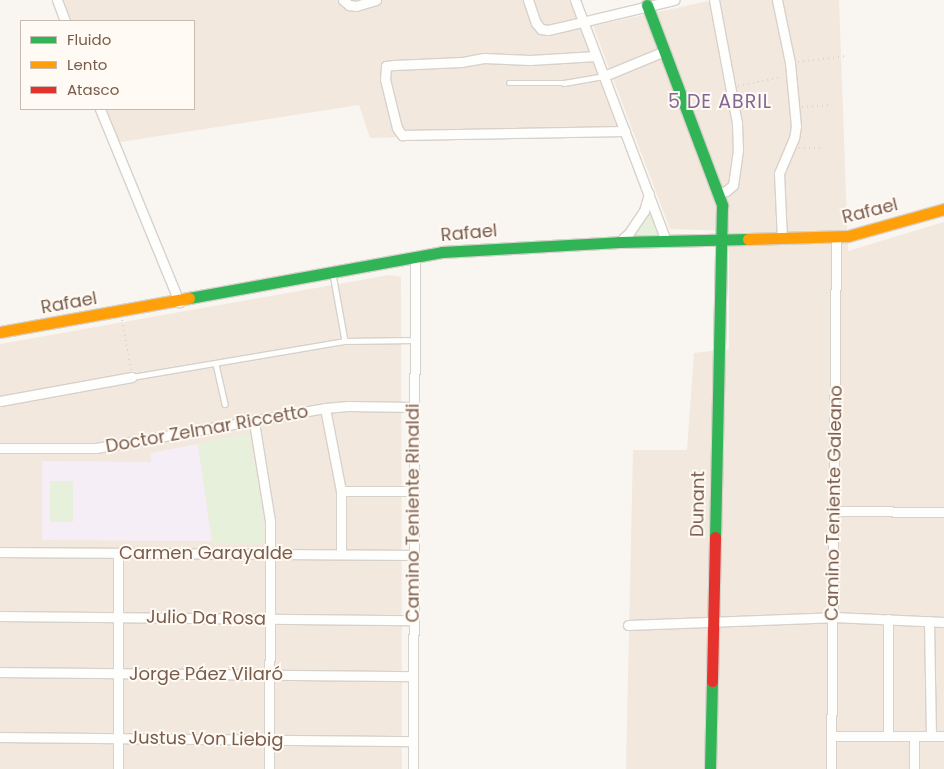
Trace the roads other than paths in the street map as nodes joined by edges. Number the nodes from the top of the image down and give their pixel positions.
1 (56, 0) edge
2 (376, 0) edge
3 (528, 0) edge
4 (575, 0) edge
5 (674, 0) edge
6 (714, 0) edge
7 (778, 0) edge
8 (346, 2) edge
9 (647, 5) junction
10 (65, 20) edge
11 (584, 23) junction
12 (665, 51) junction
13 (596, 56) junction
14 (604, 76) junction
15 (509, 83) dead end
16 (100, 110) edge
17 (625, 131) junction
18 (719, 193) junction
19 (649, 194) junction
20 (944, 209) edge
21 (836, 237) junction
22 (782, 239) junction
23 (666, 240) junction
24 (720, 240) junction
25 (619, 242) junction
26 (415, 258) junction
27 (332, 273) junction
28 (179, 302) junction
29 (0, 332) edge
30 (414, 340) junction
31 (345, 341) junction
32 (216, 364) junction
33 (132, 377) joint
34 (0, 401) edge
35 (224, 404) dead end
36 (413, 407) junction
37 (325, 408) junction
38 (254, 422) junction
39 (0, 448) edge
40 (341, 491) junction
41 (413, 491) junction
42 (834, 511) junction
43 (944, 512) edge
44 (0, 552) edge
45 (118, 553) junction
46 (270, 554) junction
47 (341, 554) junction
48 (413, 555) junction
49 (0, 616) edge
50 (118, 617) junction
51 (833, 617) junction
52 (271, 619) junction
53 (888, 619) junction
54 (412, 620) junction
55 (713, 620) junction
56 (929, 621) junction
57 (944, 622) edge
58 (628, 625) dead end
59 (0, 672) edge
60 (118, 674) junction
61 (270, 674) junction
62 (413, 676) junction
63 (831, 736) junction
64 (888, 736) junction
65 (914, 736) junction
66 (931, 736) junction
67 (944, 736) edge
68 (0, 737) edge
69 (119, 739) junction
70 (270, 740) junction
71 (413, 741) junction
72 (118, 769) edge
73 (269, 769) edge
74 (413, 769) edge
75 (710, 769) edge
76 (830, 769) edge
77 (914, 769) edge

1 - 10 street
2 - 8 street
3 - 11 street
4 - 11 street
5 - 9 street
6 - 18 street
7 - 22 street
9 - 11 street
9 - 12 street, Dunant
11 - 13 street
12 - 14 street
12 - 18 street, Dunant
13 - 14 street
13 - 17 street
14 - 15 lane
14 - 17 street
16 - 28 street
17 - 19 street
18 - 24 street, Dunant
19 - 23 street
19 - 25 street
20 - 21 street, Rafael
21 - 22 street, Rafael
21 - 42 street, Camino Teniente Galeano
22 - 24 street, Rafael
23 - 24 street, Rafael
23 - 25 street, Rafael
24 - 55 street, Dunant
25 - 26 street, Rafael
26 - 27 street, Rafael
26 - 30 street, Camino Teniente Rinaldi
27 - 28 street, Rafael
27 - 31 lane
28 - 29 street, Rafael
30 - 31 lane
30 - 36 street, Camino Teniente Rinaldi
31 - 32 lane
32 - 33 lane
32 - 35 lane
33 - 34 street
36 - 37 street, Doctor Zelmar Riccetto
36 - 41 street, Camino Teniente Rinaldi
37 - 38 street, Doctor Zelmar Riccetto
37 - 40 street
38 - 39 street, Doctor Zelmar Riccetto
38 - 46 street
40 - 41 street
40 - 47 street
41 - 48 street, Camino Teniente Rinaldi
42 - 43 street
42 - 51 street, Camino Teniente Galeano
44 - 45 street, Carmen Garayalde
45 - 46 street, Carmen Garayalde
45 - 50 street
46 - 47 street, Carmen Garayalde
46 - 52 street
47 - 48 street, Carmen Garayalde
48 - 54 street, Camino Teniente Rinaldi
49 - 50 street, Julio Da Rosa
50 - 52 street, Julio Da Rosa
50 - 60 street
51 - 53 street
51 - 55 street
51 - 63 street, Camino Teniente Galeano
52 - 54 street, Julio Da Rosa
52 - 61 street
53 - 56 street
53 - 64 street
54 - 62 street, Camino Teniente Rinaldi
55 - 58 street
55 - 75 street, Dunant
56 - 57 street
56 - 66 street
59 - 60 street, Jorge Páez Vilaró
60 - 61 street, Jorge Páez Vilaró
60 - 69 street
61 - 62 street, Jorge Páez Vilaró
61 - 70 street
62 - 71 street, Camino Teniente Rinaldi
63 - 64 street
63 - 76 street, Camino Teniente Galeano
64 - 65 street
65 - 66 street
65 - 77 street
66 - 67 street
68 - 69 street, Justus Von Liebig
69 - 70 street, Justus Von Liebig
69 - 72 street
70 - 71 street, Justus Von Liebig
70 - 73 street
71 - 74 street, Camino Teniente Rinaldi

